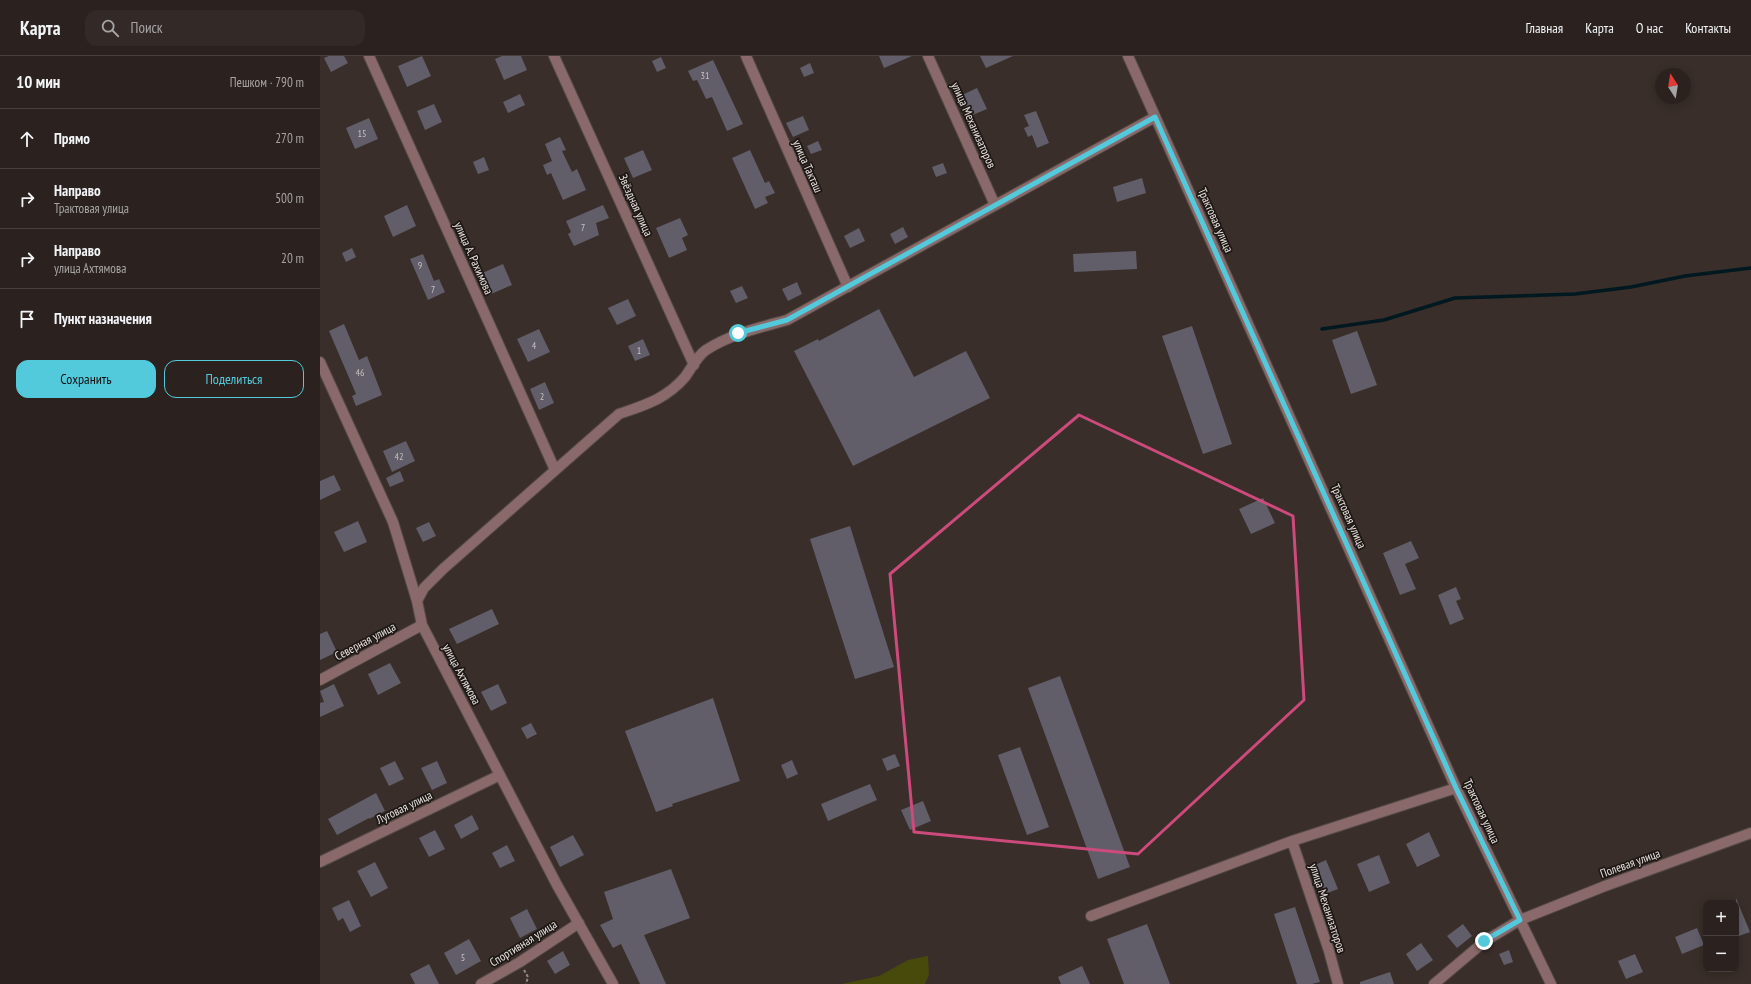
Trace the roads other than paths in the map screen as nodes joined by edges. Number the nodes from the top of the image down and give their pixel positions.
1 (369, 56) edge
2 (554, 56) edge
3 (746, 56) edge
4 (928, 56) edge
5 (1128, 56) edge
6 (1155, 117) junction
7 (995, 205) junction
8 (848, 287) junction
9 (320, 362) edge
10 (694, 365) junction
11 (555, 470) junction
12 (417, 601) junction
13 (422, 625) junction
14 (320, 680) edge
15 (500, 775) junction
16 (1456, 788) junction
17 (1751, 833) edge
18 (1292, 841) junction
19 (320, 862) edge
20 (1091, 916) dead end
21 (1520, 920) junction
22 (579, 923) junction
23 (481, 984) edge
24 (613, 984) edge
25 (1338, 984) edge
26 (1434, 984) edge
27 (1551, 984) edge

1 - 11 street, улица А. Рахимова
2 - 10 street, Звёздная улица
3 - 8 street, улица Такташ
4 - 7 street, улица Механизаторов
5 - 6 street, Трактовая улица
6 - 7 street
6 - 16 street, Трактовая улица
7 - 8 street
8 - 10 street
9 - 12 street, улица Ахтямова
10 - 11 street
11 - 12 street
12 - 13 street, улица Ахтямова
13 - 14 street, Северная улица
13 - 15 street, улица Ахтямова
15 - 19 street, Луговая улица
15 - 22 street, улица Ахтямова
16 - 18 street
16 - 21 street, Трактовая улица
17 - 21 street, Полевая улица
18 - 20 street
18 - 25 street, улица Механизаторов
21 - 26 street
21 - 27 street, Трактовая улица
22 - 23 street, Спортивная улица
22 - 24 street, улица Ахтямова

